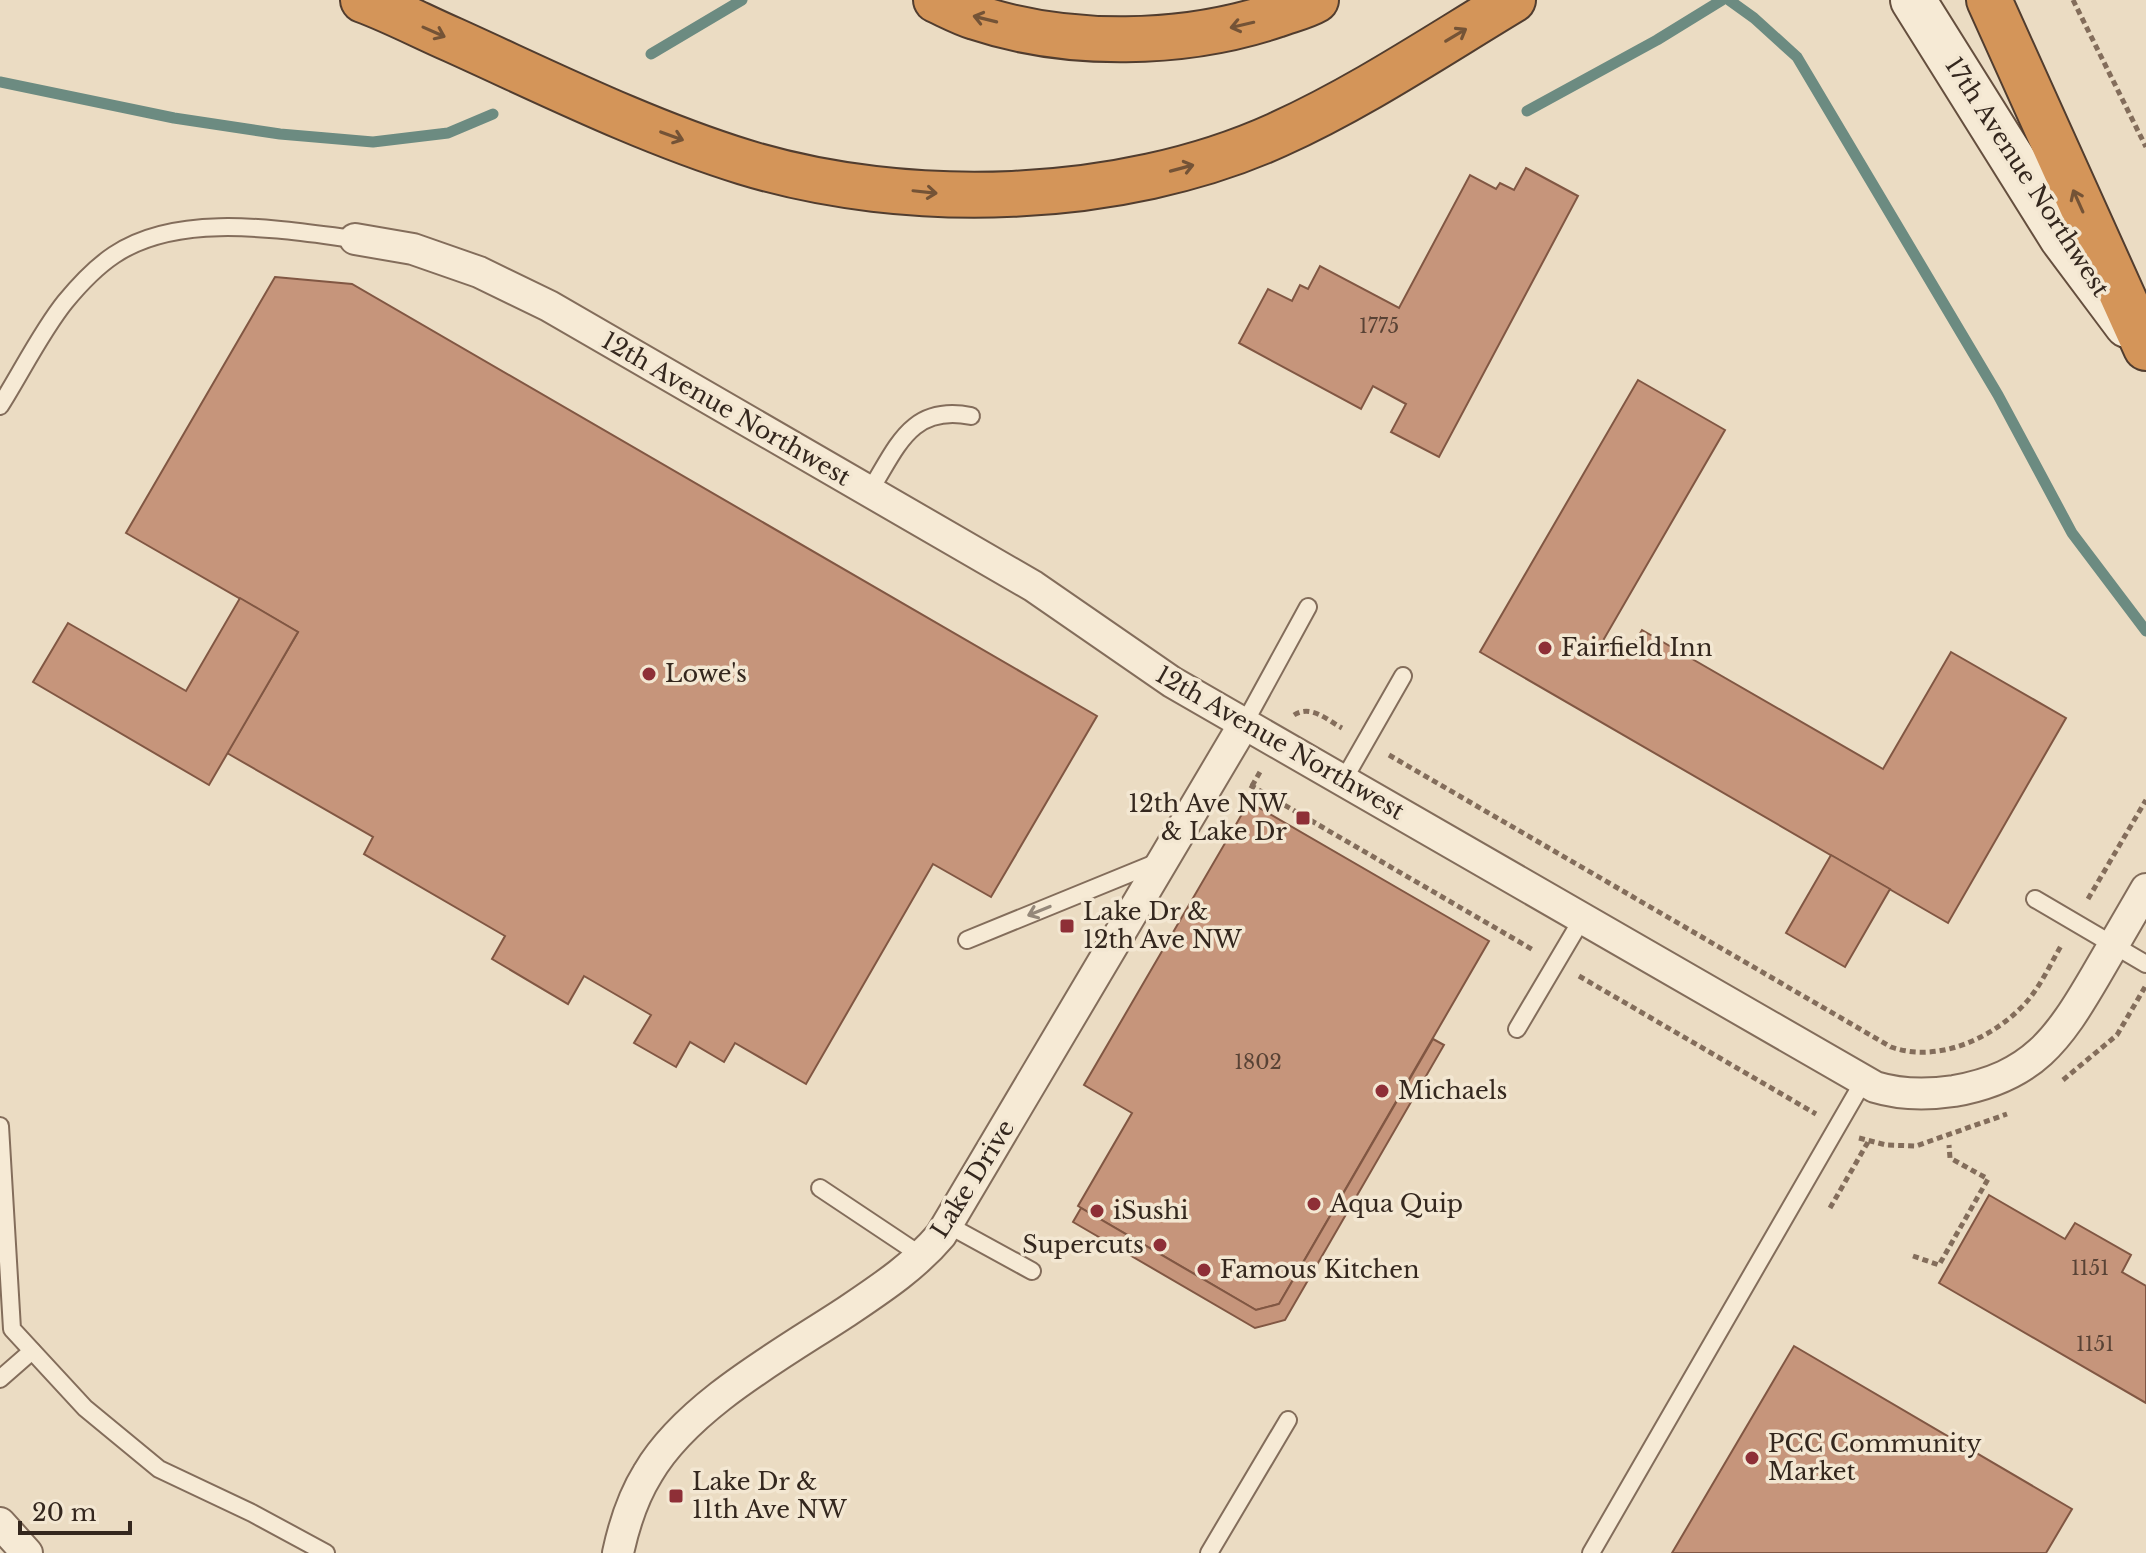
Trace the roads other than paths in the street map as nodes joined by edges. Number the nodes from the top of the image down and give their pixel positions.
1 (363, 0) edge
2 (936, 0) edge
3 (1316, 0) edge
4 (1513, 0) edge
5 (1913, 0) edge
6 (1989, 0) edge
7 (355, 239) joint
8 (2146, 349) edge
9 (0, 406) edge
10 (971, 416) dead end
11 (869, 492) junction
12 (1308, 607) dead end
13 (1403, 676) dead end
14 (1244, 724) junction
15 (1343, 781) junction
16 (1164, 860) junction
17 (2146, 889) edge
18 (2035, 899) dead end
19 (1582, 919) junction
20 (967, 940) dead end
21 (2114, 945) junction
22 (2146, 964) edge
23 (1517, 1029) dead end
24 (1863, 1082) junction
25 (0, 1126) edge
26 (820, 1188) dead end
27 (948, 1225) junction
28 (922, 1256) junction
29 (1032, 1271) dead end
30 (32, 1351) junction
31 (0, 1379) edge
32 (1288, 1420) dead end
33 (0, 1523) edge
34 (27, 1553) edge
35 (326, 1553) edge
36 (618, 1553) edge
37 (1209, 1553) edge
38 (1591, 1553) edge

1 -> 4 highway
3 -> 2 highway
5 - 8 main road, 17th Avenue Northwest
8 -> 6 highway
7 - 9 lane
7 - 11 street, 12th Avenue Northwest
10 - 11 lane
11 - 14 street, 12th Avenue Northwest
12 - 14 lane
13 - 15 lane
14 - 15 street, 12th Avenue Northwest
14 - 16 street, Lake Drive
15 - 19 street, 12th Avenue Northwest
16 -> 20 lane
16 - 27 street, Lake Drive
17 - 21 street, 12th Avenue Northwest
18 - 21 lane
19 - 23 lane
19 - 24 street, 12th Avenue Northwest
21 - 22 lane
21 - 24 street, 12th Avenue Northwest
24 - 38 lane
25 - 30 lane
26 - 28 lane
27 - 28 street, Lake Drive
27 - 29 lane
28 - 36 street, Lake Drive
30 - 31 lane
30 - 35 lane
32 - 37 lane
33 - 34 street

